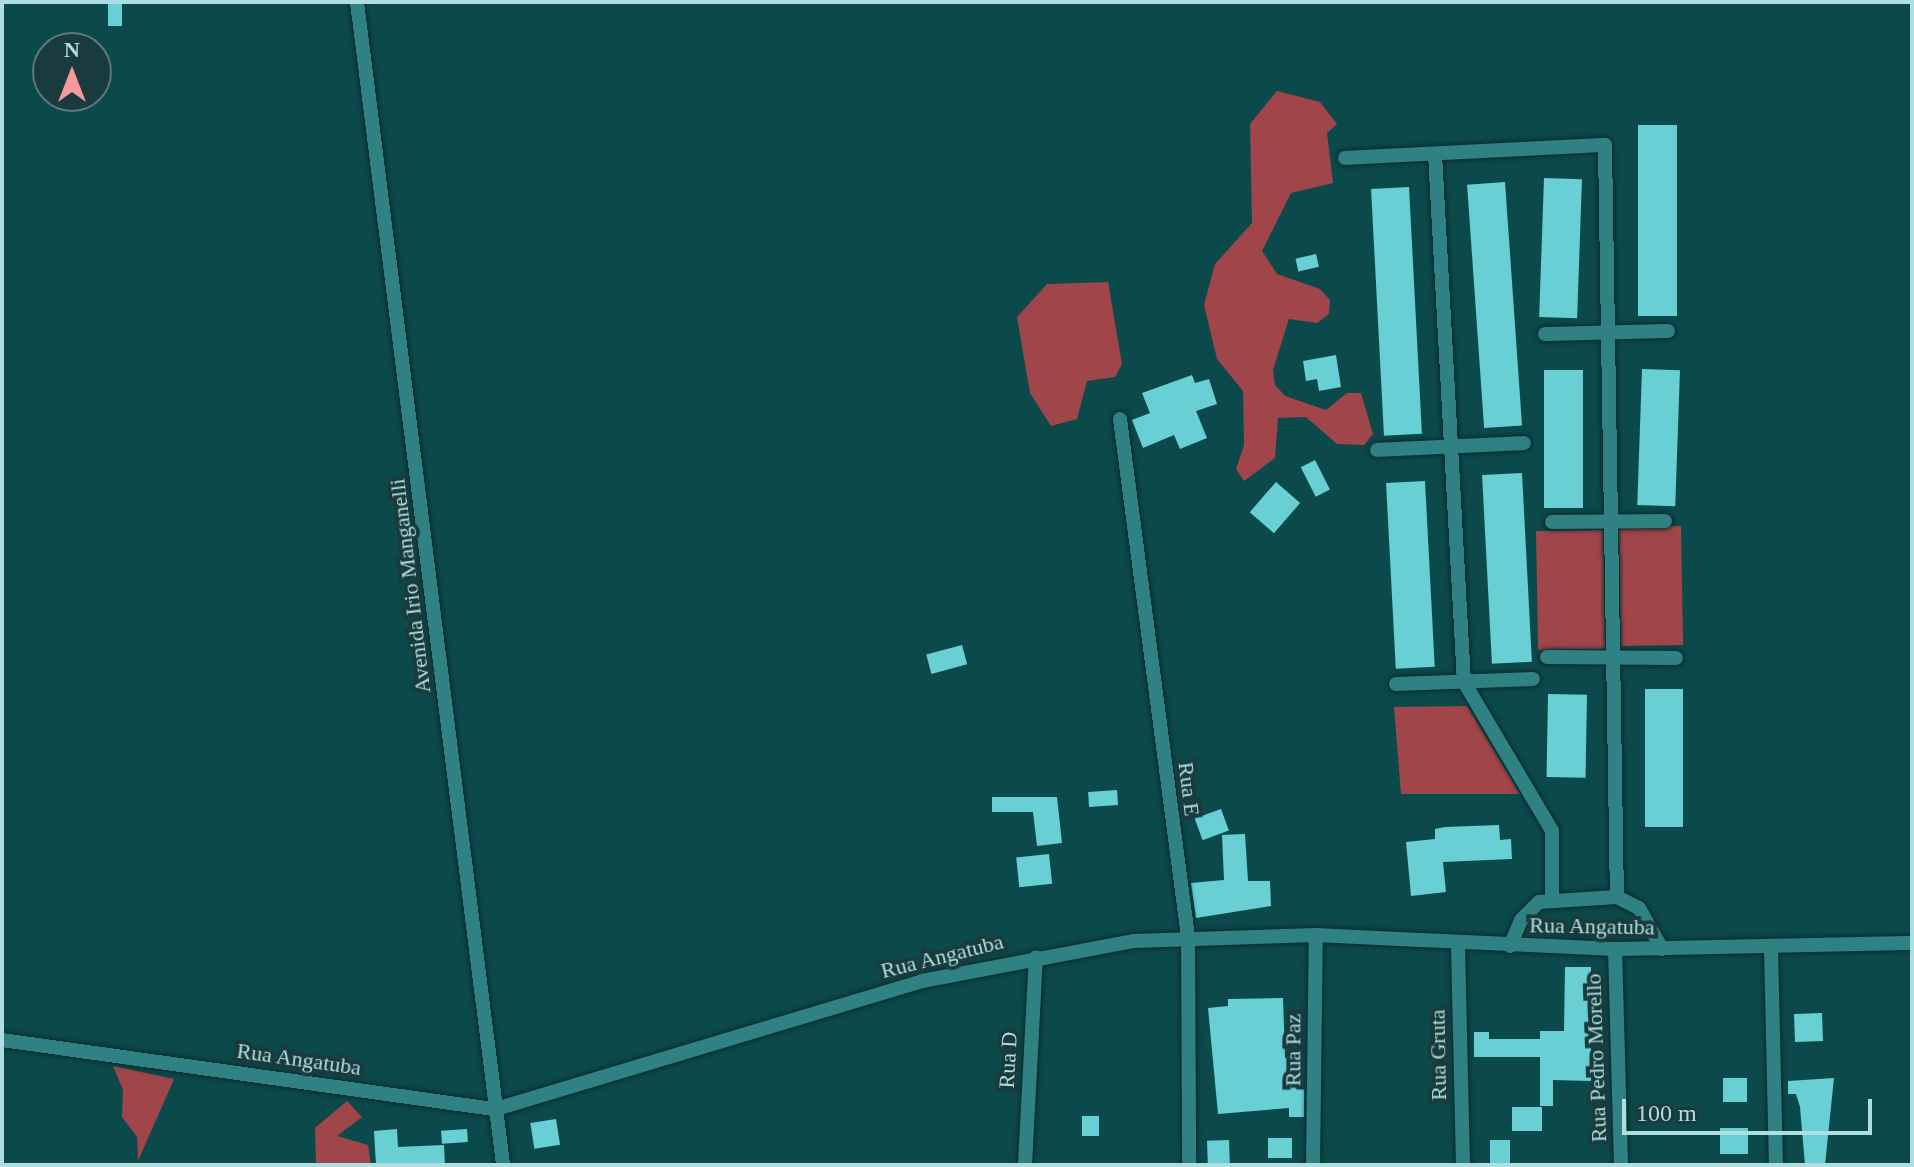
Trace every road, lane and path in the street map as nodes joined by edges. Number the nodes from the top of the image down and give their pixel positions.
1 (357, 2) edge
2 (1435, 154) junction
3 (1345, 158) dead end
4 (1668, 331) dead end
5 (1545, 334) dead end
6 (1606, 335) junction
7 (1120, 419) dead end
8 (1524, 443) dead end
9 (1448, 448) junction
10 (1377, 450) dead end
11 (1665, 521) dead end
12 (1552, 522) dead end
13 (1609, 522) junction
14 (1547, 657) dead end
15 (1613, 657) junction
16 (1676, 658) dead end
17 (1533, 679) dead end
18 (1464, 682) junction
19 (1396, 684) dead end
20 (1552, 897) junction
21 (1617, 897) junction
22 (1316, 935) junction
23 (1188, 937) junction
24 (1912, 943) edge
25 (1458, 945) junction
26 (1510, 946) junction
27 (1771, 948) junction
28 (1615, 949) junction
29 (1662, 949) junction
30 (1036, 957) junction
31 (2, 1040) edge
32 (496, 1109) junction
33 (503, 1165) edge
34 (1025, 1165) edge
35 (1189, 1165) edge
36 (1313, 1165) edge
37 (1463, 1165) edge
38 (1621, 1165) edge
39 (1776, 1165) edge

1 - 32 street, Avenida Irio Manganelli
2 - 3 street
2 - 6 street
2 - 9 street
4 - 6 street
5 - 6 street
6 - 13 street
7 - 23 street, Rua E
8 - 9 street
9 - 10 street
9 - 18 street
11 - 13 street
12 - 13 street
13 - 15 street
14 - 15 street
15 - 16 street
15 - 21 street
17 - 18 street
18 - 19 street
18 - 20 street
20 - 21 street
20 - 26 street
21 - 29 street
22 - 23 street, Rua Angatuba
22 - 25 street, Rua Angatuba
22 - 36 street, Rua Paz
23 - 30 street, Rua Angatuba
23 - 35 street, Rua E
24 - 27 street, Rua Angatuba
25 - 26 street, Rua Angatuba
25 - 37 street, Rua Gruta
26 - 28 street, Rua Angatuba
27 - 29 street, Rua Angatuba
27 - 39 street
28 - 29 street, Rua Angatuba
28 - 38 street, Rua Pedro Morello
30 - 32 street, Rua Angatuba
30 - 34 street, Rua D
31 - 32 street, Rua Angatuba
32 - 33 street, Avenida Irio Manganelli

